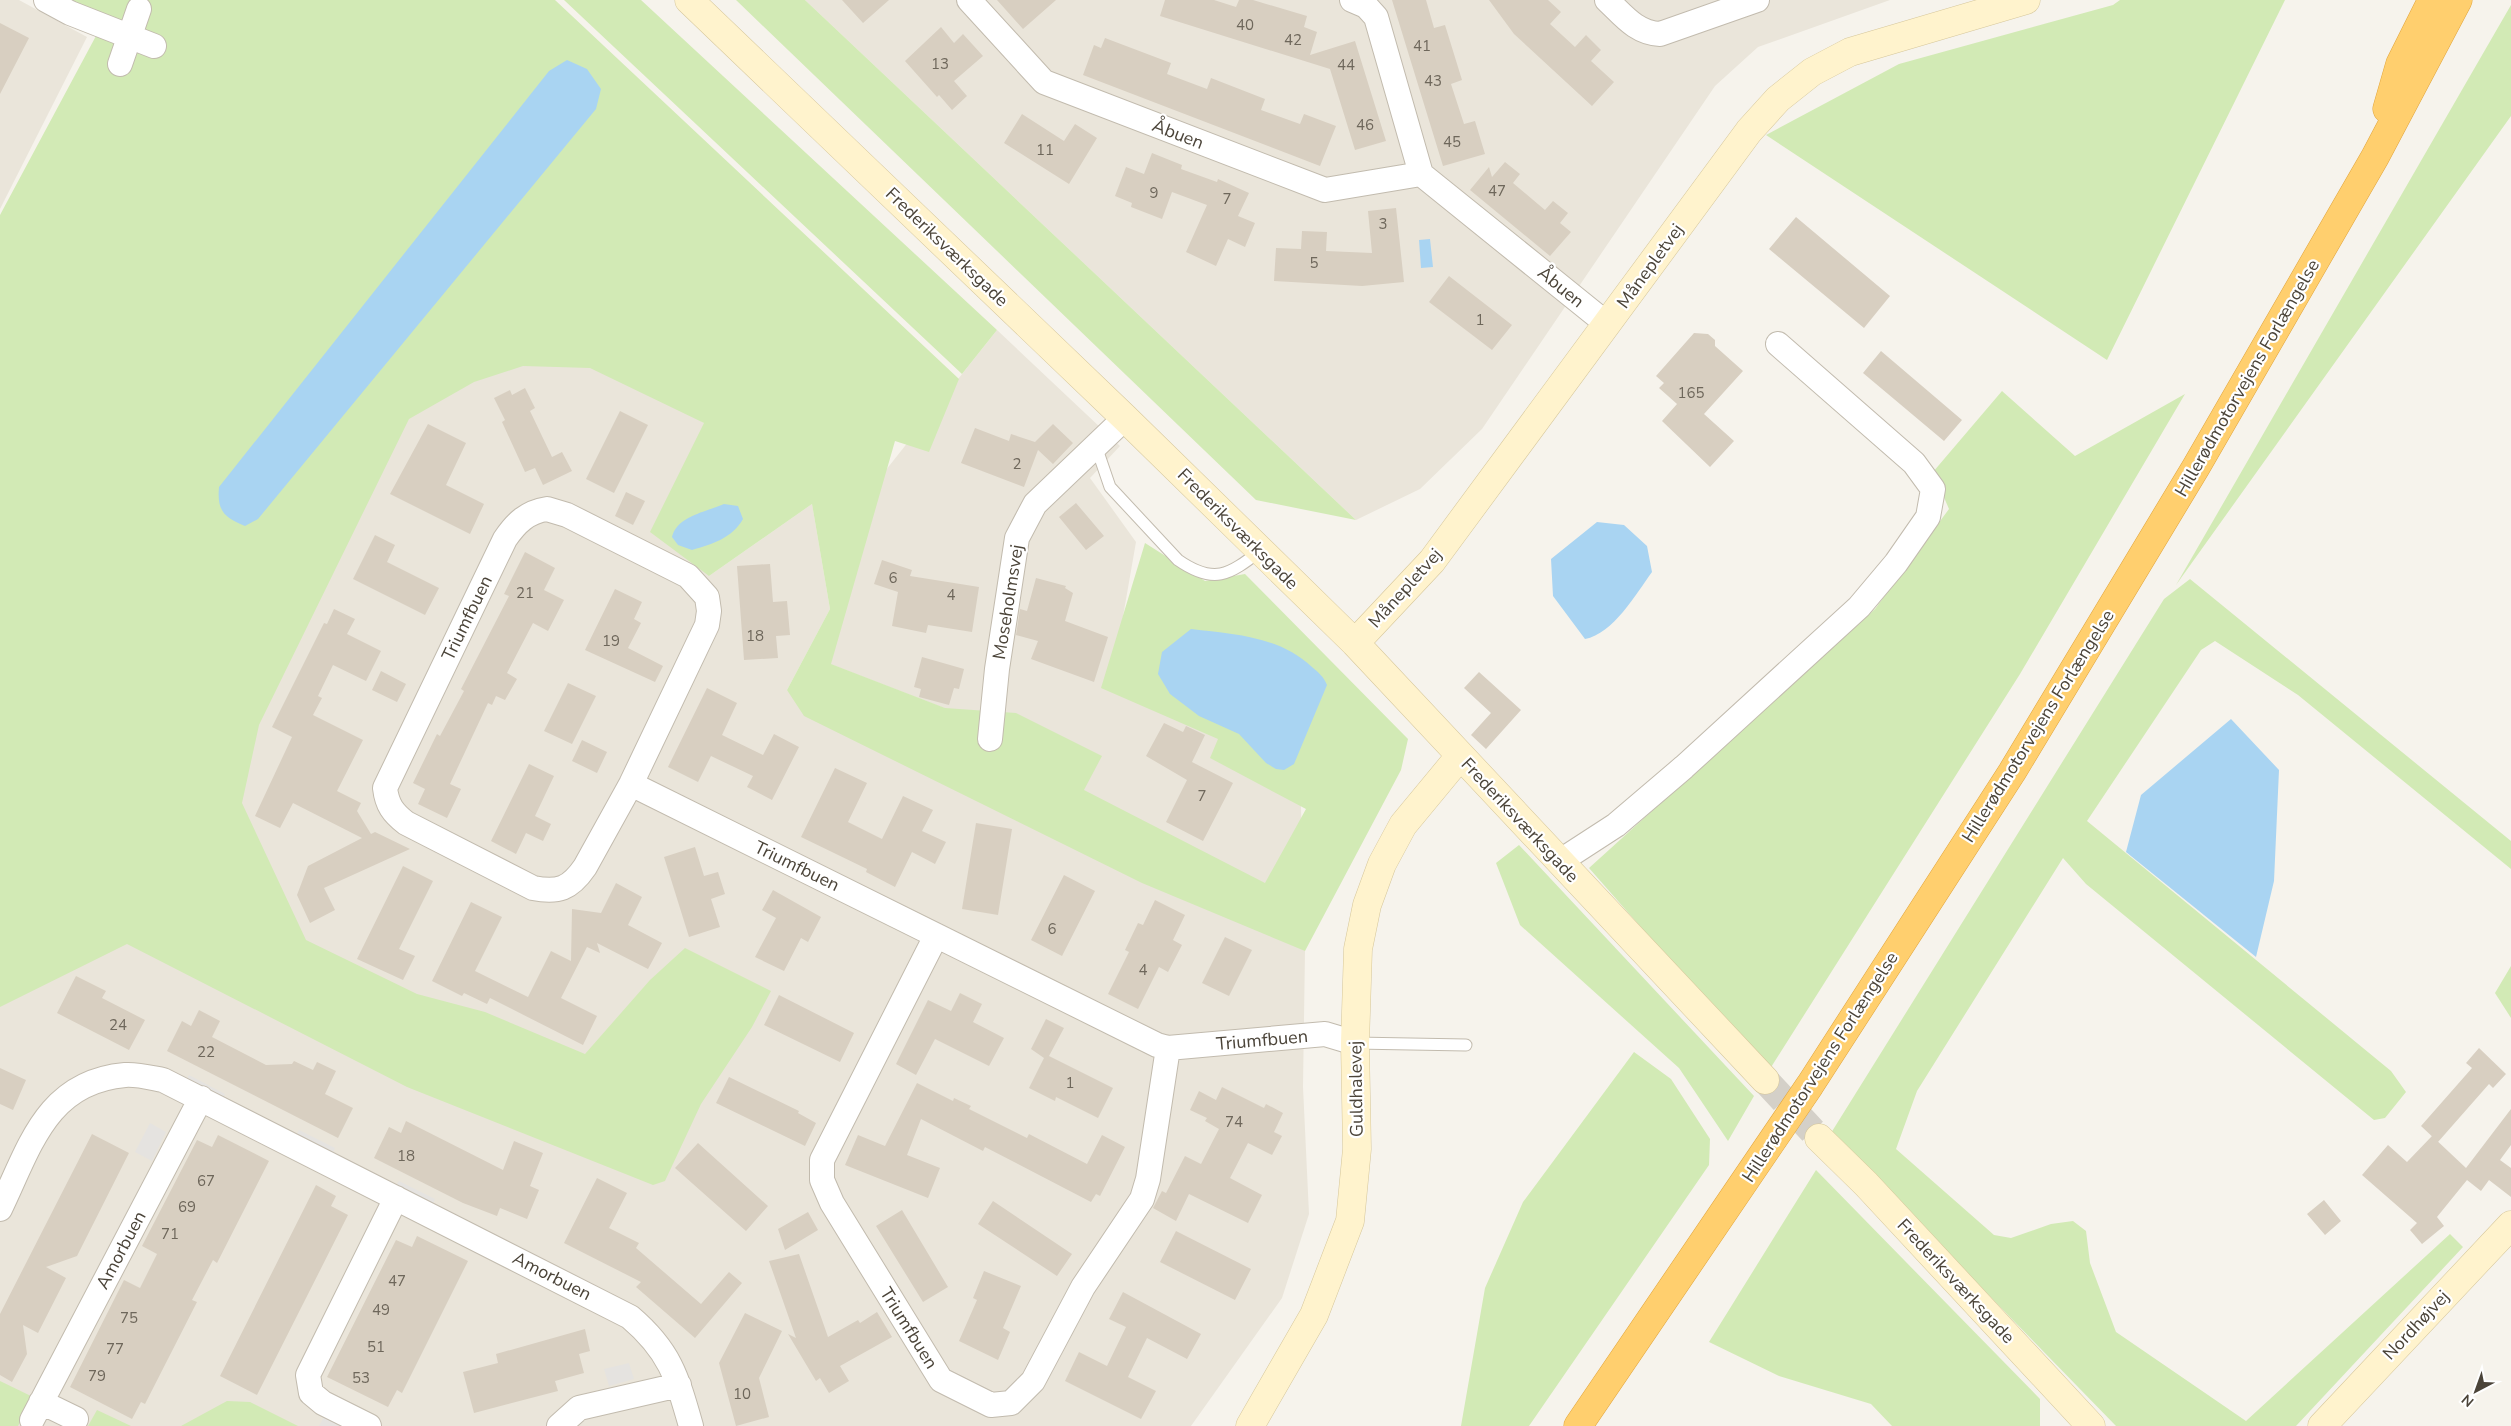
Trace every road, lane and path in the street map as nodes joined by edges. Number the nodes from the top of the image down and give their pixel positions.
1 (46, 0) edge
2 (689, 0) edge
3 (969, 0) edge
4 (1352, 0) edge
5 (1607, 0) edge
6 (1757, 0) edge
7 (2026, 0) edge
8 (2432, 0) edge
9 (2458, 0) edge
10 (139, 9) dead end
11 (130, 36) junction
12 (154, 46) dead end
13 (120, 64) dead end
14 (2375, 157) junction
15 (1421, 174) junction
16 (1607, 324) junction
17 (1778, 344) dead end
18 (1125, 418) junction
19 (1096, 446) junction
20 (1260, 551) junction
21 (1355, 643) junction
22 (990, 739) dead end
23 (1460, 756) junction
24 (631, 784) junction
25 (1559, 862) junction
26 (936, 936) junction
27 (1355, 1043) junction
28 (1466, 1044) dead end
29 (1168, 1048) junction
30 (1765, 1080) tunnel mouth
31 (201, 1098) junction
32 (1819, 1138) tunnel mouth
33 (396, 1198) junction
34 (0, 1209) edge
35 (2511, 1225) edge
36 (679, 1385) junction
37 (76, 1419) dead end
38 (369, 1426) edge
39 (559, 1426) edge
40 (691, 1426) edge
41 (1250, 1426) edge
42 (1578, 1426) edge
43 (2091, 1426) edge
44 (2322, 1426) edge

1 - 11 street
2 - 18 street, Frederiksværksgade
3 - 15 street, Åbuen
4 - 15 street
5 - 6 street
7 - 16 street, Månepletvej
8 - 14 highway
9 - 14 highway, Hillerødmotorvejens Forlængelse
10 - 11 street
11 - 12 street
11 - 13 street
14 - 42 highway, Hillerødmotorvejens Forlængelse
15 - 16 street, Åbuen
16 - 21 street, Månepletvej
17 - 25 street
18 - 19 street, Moseholmsvej
18 - 20 street, Frederiksværksgade
19 - 20 lane
19 - 22 street, Moseholmsvej
20 - 21 street, Frederiksværksgade
21 - 23 street, Frederiksværksgade
23 - 25 street, Frederiksværksgade
23 - 27 street, Guldhalevej
24 - 24 street, Triumfbuen
24 - 26 street, Triumfbuen
25 - 30 street, Frederiksværksgade
26 - 29 street, Triumfbuen
26 - 29 street, Triumfbuen
27 - 28 lane
27 - 29 street, Triumfbuen
27 - 41 street, Guldhalevej
31 - 33 street, Amorbuen
31 - 34 street, Amorbuen
31 - 37 street, Amorbuen
32 - 43 street, Frederiksværksgade
33 - 36 street, Amorbuen
33 - 38 street
35 - 44 street, Nordhøjvej
36 - 39 street
36 - 40 street, Amorbuen

